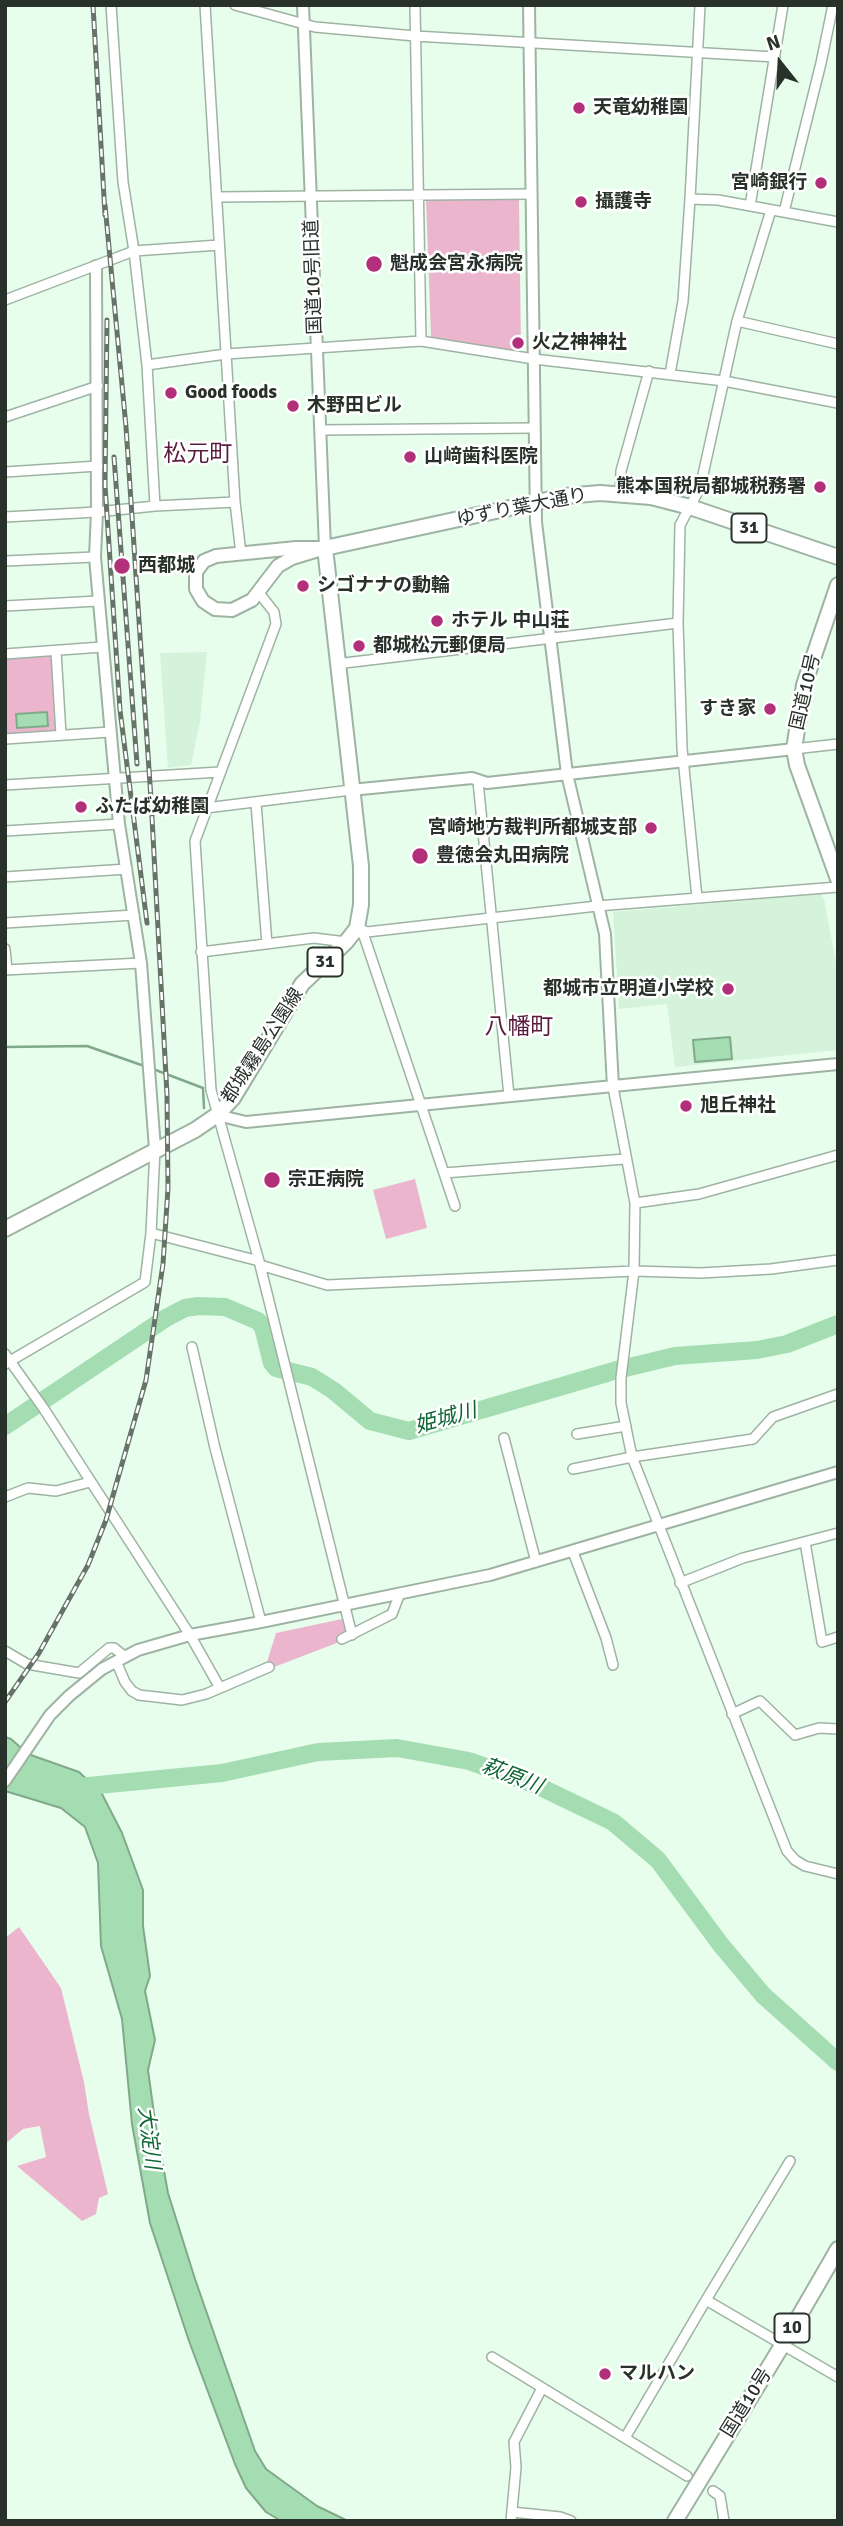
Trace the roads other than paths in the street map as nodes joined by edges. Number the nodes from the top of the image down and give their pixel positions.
1 (111, 5) edge
2 (205, 5) edge
3 (235, 5) edge
4 (303, 5) edge
5 (415, 5) edge
6 (529, 5) edge
7 (700, 5) edge
8 (783, 5) edge
9 (833, 5) edge
10 (304, 24) junction
11 (415, 36) junction
12 (530, 41) junction
13 (697, 52) junction
14 (775, 57) junction
15 (531, 194) junction
16 (417, 196) junction
17 (217, 197) junction
18 (311, 197) junction
19 (690, 199) junction
20 (750, 206) junction
21 (771, 210) junction
22 (784, 212) junction
23 (838, 222) edge
24 (219, 245) junction
25 (134, 251) junction
26 (96, 266) junction
27 (5, 300) edge
28 (737, 321) junction
29 (421, 341) junction
30 (838, 344) edge
31 (316, 349) junction
32 (226, 355) junction
33 (534, 359) junction
34 (147, 365) junction
35 (649, 371) junction
36 (670, 374) junction
37 (724, 382) junction
38 (98, 386) junction
39 (838, 403) edge
40 (5, 417) edge
41 (533, 428) junction
42 (321, 429) junction
43 (97, 466) junction
44 (5, 472) edge
45 (620, 494) junction
46 (235, 502) junction
47 (534, 503) junction
48 (155, 506) junction
49 (690, 507) junction
50 (97, 512) junction
51 (5, 517) edge
52 (325, 548) junction
53 (241, 554) junction
54 (838, 556) edge
55 (95, 557) junction
56 (5, 561) edge
57 (838, 586) edge
58 (259, 593) junction
59 (98, 601) junction
60 (5, 606) edge
61 (678, 623) junction
62 (550, 638) junction
63 (102, 646) junction
64 (56, 651) junction
65 (5, 654) edge
66 (336, 664) junction
67 (110, 732) junction
68 (61, 735) junction
69 (5, 739) edge
70 (838, 744) edge
71 (794, 749) junction
72 (682, 762) junction
73 (220, 772) junction
74 (567, 774) junction
75 (114, 777) junction
76 (478, 781) junction
77 (5, 785) edge
78 (351, 790) junction
79 (256, 803) junction
80 (206, 808) junction
81 (119, 824) junction
82 (5, 831) edge
83 (127, 869) junction
84 (5, 877) edge
85 (838, 878) edge
86 (838, 887) edge
87 (697, 898) junction
88 (597, 906) junction
89 (134, 915) junction
90 (490, 919) junction
91 (5, 923) edge
92 (357, 928) junction
93 (346, 942) junction
94 (267, 944) junction
95 (5, 949) edge
96 (201, 952) junction
97 (141, 963) junction
98 (6, 970) edge
99 (838, 1064) edge
100 (613, 1087) junction
101 (509, 1096) junction
102 (420, 1105) junction
103 (217, 1115) junction
104 (155, 1149) junction
105 (838, 1155) edge
106 (625, 1159) junction
107 (443, 1173) junction
108 (635, 1203) junction
109 (455, 1206) dead end
110 (5, 1229) edge
111 (152, 1233) junction
112 (838, 1260) edge
113 (259, 1263) junction
114 (634, 1271) junction
115 (192, 1347) dead end
116 (7, 1360) edge
117 (838, 1394) edge
118 (626, 1426) junction
119 (577, 1434) dead end
120 (504, 1438) dead end
121 (632, 1457) junction
122 (573, 1469) dead end
123 (838, 1472) edge
124 (90, 1482) junction
125 (5, 1497) edge
126 (659, 1526) junction
127 (838, 1533) edge
128 (805, 1542) junction
129 (573, 1552) junction
130 (536, 1562) junction
131 (680, 1583) junction
132 (400, 1594) junction
133 (343, 1604) junction
134 (261, 1622) junction
135 (190, 1634) junction
136 (352, 1635) junction
137 (838, 1637) edge
138 (342, 1639) dead end
139 (5, 1651) edge
140 (120, 1659) junction
141 (612, 1665) dead end
142 (269, 1667) dead end
143 (220, 1688) junction
144 (732, 1714) junction
145 (838, 1729) edge
146 (5, 1782) edge
147 (838, 1874) edge
148 (790, 2161) dead end
149 (838, 2249) edge
150 (706, 2300) junction
151 (783, 2344) junction
152 (492, 2357) dead end
153 (838, 2377) edge
154 (542, 2388) junction
155 (625, 2438) junction
156 (687, 2476) dead end
157 (713, 2491) dead end
158 (512, 2516) edge
159 (571, 2521) edge
160 (675, 2521) edge
161 (724, 2521) edge

1 - 25 street
2 - 17 street
3 - 10 street
4 - 10 street, 国道10号旧道
5 - 11 street
6 - 12 street
7 - 13 street
8 - 14 street
9 - 22 street
10 - 11 street
10 - 18 street, 国道10号旧道
11 - 12 street
11 - 16 street
12 - 13 street
12 - 15 street
13 - 14 street
13 - 19 street
14 - 20 street
15 - 16 street
15 - 33 street
16 - 18 street
16 - 29 street
17 - 18 street
17 - 24 street
18 - 31 street, 国道10号旧道
19 - 20 street
19 - 36 street
20 - 21 street
21 - 22 street
21 - 28 street
22 - 23 street
24 - 25 street
24 - 32 street
25 - 26 street
25 - 34 street
26 - 27 street
26 - 38 street
28 - 30 street
28 - 37 street
29 - 31 street
29 - 33 street
31 - 32 street
31 - 42 street, 国道10号旧道
32 - 34 street
32 - 46 street
33 - 35 street
33 - 41 street
34 - 48 street
35 - 36 street
35 - 45 street
36 - 37 street
37 - 39 street
37 - 49 street
38 - 40 street
38 - 43 street
41 - 42 street
41 - 47 street
42 - 52 street, 国道10号旧道
43 - 44 street
43 - 50 street
45 - 47 main road, ゆずり葉大通り / 31
45 - 49 main road, ゆずり葉大通り / 31
46 - 48 street
46 - 53 street
47 - 52 main road, ゆずり葉大通り / 31
47 - 62 street
48 - 50 street
49 - 54 main road, ゆずり葉大通り / 31
49 - 61 street
50 - 51 street
50 - 55 street
52 - 53 main road
52 - 58 main road
52 - 66 main road, 31
53 - 58 main road
55 - 56 street
55 - 59 street
57 - 71 main road, 国道10号
58 - 73 street
59 - 60 street
59 - 63 street
61 - 62 street
61 - 72 street
62 - 66 street
62 - 74 street
63 - 64 street
63 - 67 street
64 - 65 street
64 - 68 street
66 - 78 main road, 31
67 - 68 street
67 - 75 street
68 - 69 street
70 - 71 street
71 - 72 street
71 - 85 main road, 国道10号
72 - 74 street
72 - 87 street
73 - 75 street
73 - 80 street
74 - 76 street
74 - 88 street
75 - 77 street
75 - 81 street
76 - 78 street
76 - 90 street
78 - 79 street
78 - 92 main road, 31
79 - 80 street
79 - 94 street
80 - 96 street
81 - 82 street
81 - 83 street
83 - 84 street
83 - 89 street
86 - 87 street
87 - 88 street
88 - 90 street
88 - 100 street
89 - 91 street
89 - 97 street
90 - 92 street
90 - 101 street
92 - 93 main road, 都城霧島公園線 / 31
92 - 102 street
93 - 94 street
93 - 103 main road, 都城霧島公園線 / 31
94 - 96 street
95 - 98 street
96 - 103 street
97 - 98 street
97 - 104 street
99 - 100 street
100 - 101 street
100 - 106 street
101 - 102 street
102 - 103 street
102 - 107 street
103 - 104 main road, 都城霧島公園線 / 31
103 - 113 street
104 - 110 main road, 都城霧島公園線 / 31
104 - 111 street
105 - 108 street
106 - 107 street
106 - 108 street
107 - 109 street
108 - 114 street
111 - 113 street
111 - 116 street
112 - 114 street
113 - 114 street
113 - 133 street
114 - 118 street
115 - 134 street
116 - 124 street
117 - 121 street
118 - 119 street
118 - 121 street
120 - 130 street
121 - 122 street
121 - 126 street
123 - 126 street
124 - 125 street
124 - 135 street
126 - 129 street
126 - 131 street
127 - 128 street
128 - 131 street
128 - 137 street
129 - 130 street
129 - 141 street
130 - 132 street
131 - 144 street
132 - 133 street
132 - 136 street
133 - 134 street
133 - 136 street
134 - 135 street
135 - 140 street
135 - 143 street
136 - 138 street
139 - 140 street
140 - 143 street
140 - 146 street
142 - 143 street
144 - 145 street
144 - 147 street
148 - 150 street
149 - 151 main road, 国道10号 / 10
150 - 151 street
150 - 155 street
151 - 153 street
151 - 160 main road, 国道10号 / 10
152 - 154 street
154 - 155 street
154 - 158 street
155 - 156 street
157 - 161 street
158 - 159 street

